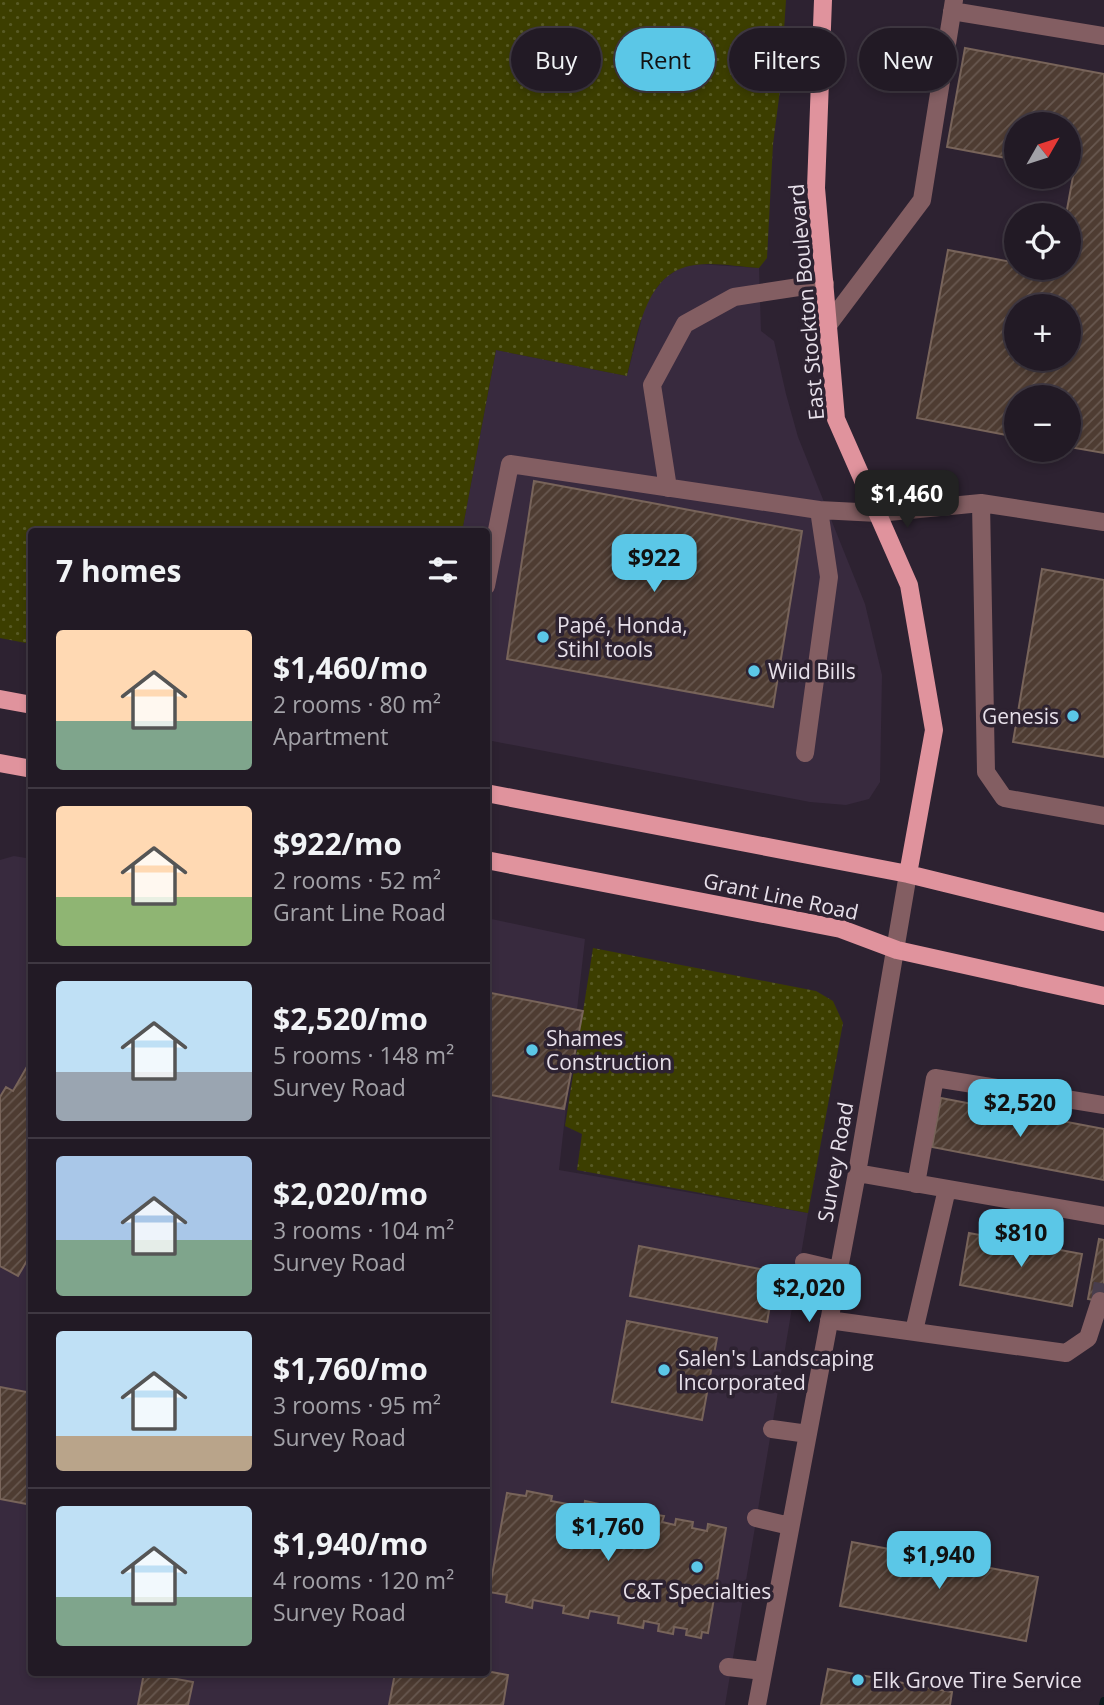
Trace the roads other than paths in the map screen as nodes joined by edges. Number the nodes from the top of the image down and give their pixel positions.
1 (823, 0) edge
2 (953, 6) edge
3 (1104, 36) edge
4 (825, 283) junction
5 (828, 325) junction
6 (668, 488) junction
7 (981, 503) junction
8 (820, 510) junction
9 (878, 513) junction
10 (1104, 522) edge
11 (490, 566) edge
12 (0, 699) edge
13 (28, 704) edge
14 (805, 753) dead end
15 (0, 763) edge
16 (28, 768) edge
17 (490, 794) edge
18 (1104, 816) edge
19 (490, 861) edge
20 (908, 874) junction
21 (1104, 922) edge
22 (897, 950) junction
23 (1104, 996) edge
24 (1104, 1105) edge
25 (857, 1173) junction
26 (916, 1184) junction
27 (947, 1189) junction
28 (1104, 1216) edge
29 (804, 1262) dead end
30 (838, 1270) junction
31 (1100, 1301) dead end
32 (829, 1320) junction
33 (915, 1331) junction
34 (772, 1429) dead end
35 (808, 1434) junction
36 (756, 1518) dead end
37 (790, 1526) junction
38 (728, 1667) dead end
39 (763, 1671) junction
40 (757, 1705) edge

1 - 4 main road, East Stockton Boulevard
2 - 3 street
2 - 5 street
4 - 5 main road, East Stockton Boulevard
4 - 6 street
5 - 9 main road, East Stockton Boulevard
6 - 8 street
6 - 11 street
7 - 9 street
7 - 10 street
7 - 18 street
8 - 9 street
8 - 14 street
9 - 20 main road, East Stockton Boulevard
12 - 13 main road
15 - 16 main road
17 - 20 main road, Grant Line Road
19 - 22 main road, Grant Line Road
20 - 21 main road, Grant Line Road
20 - 22 street, Survey Road
22 - 23 main road, Grant Line Road
22 - 25 street, Survey Road
24 - 26 street
25 - 26 street
25 - 30 street, Survey Road
26 - 27 street
27 - 28 street
27 - 33 street
29 - 30 street
30 - 32 street, Survey Road
31 - 33 street
32 - 33 street
32 - 35 street, Survey Road
34 - 35 street
35 - 37 street, Survey Road
36 - 37 street
37 - 39 street, Survey Road
38 - 39 street
39 - 40 street, Survey Road

